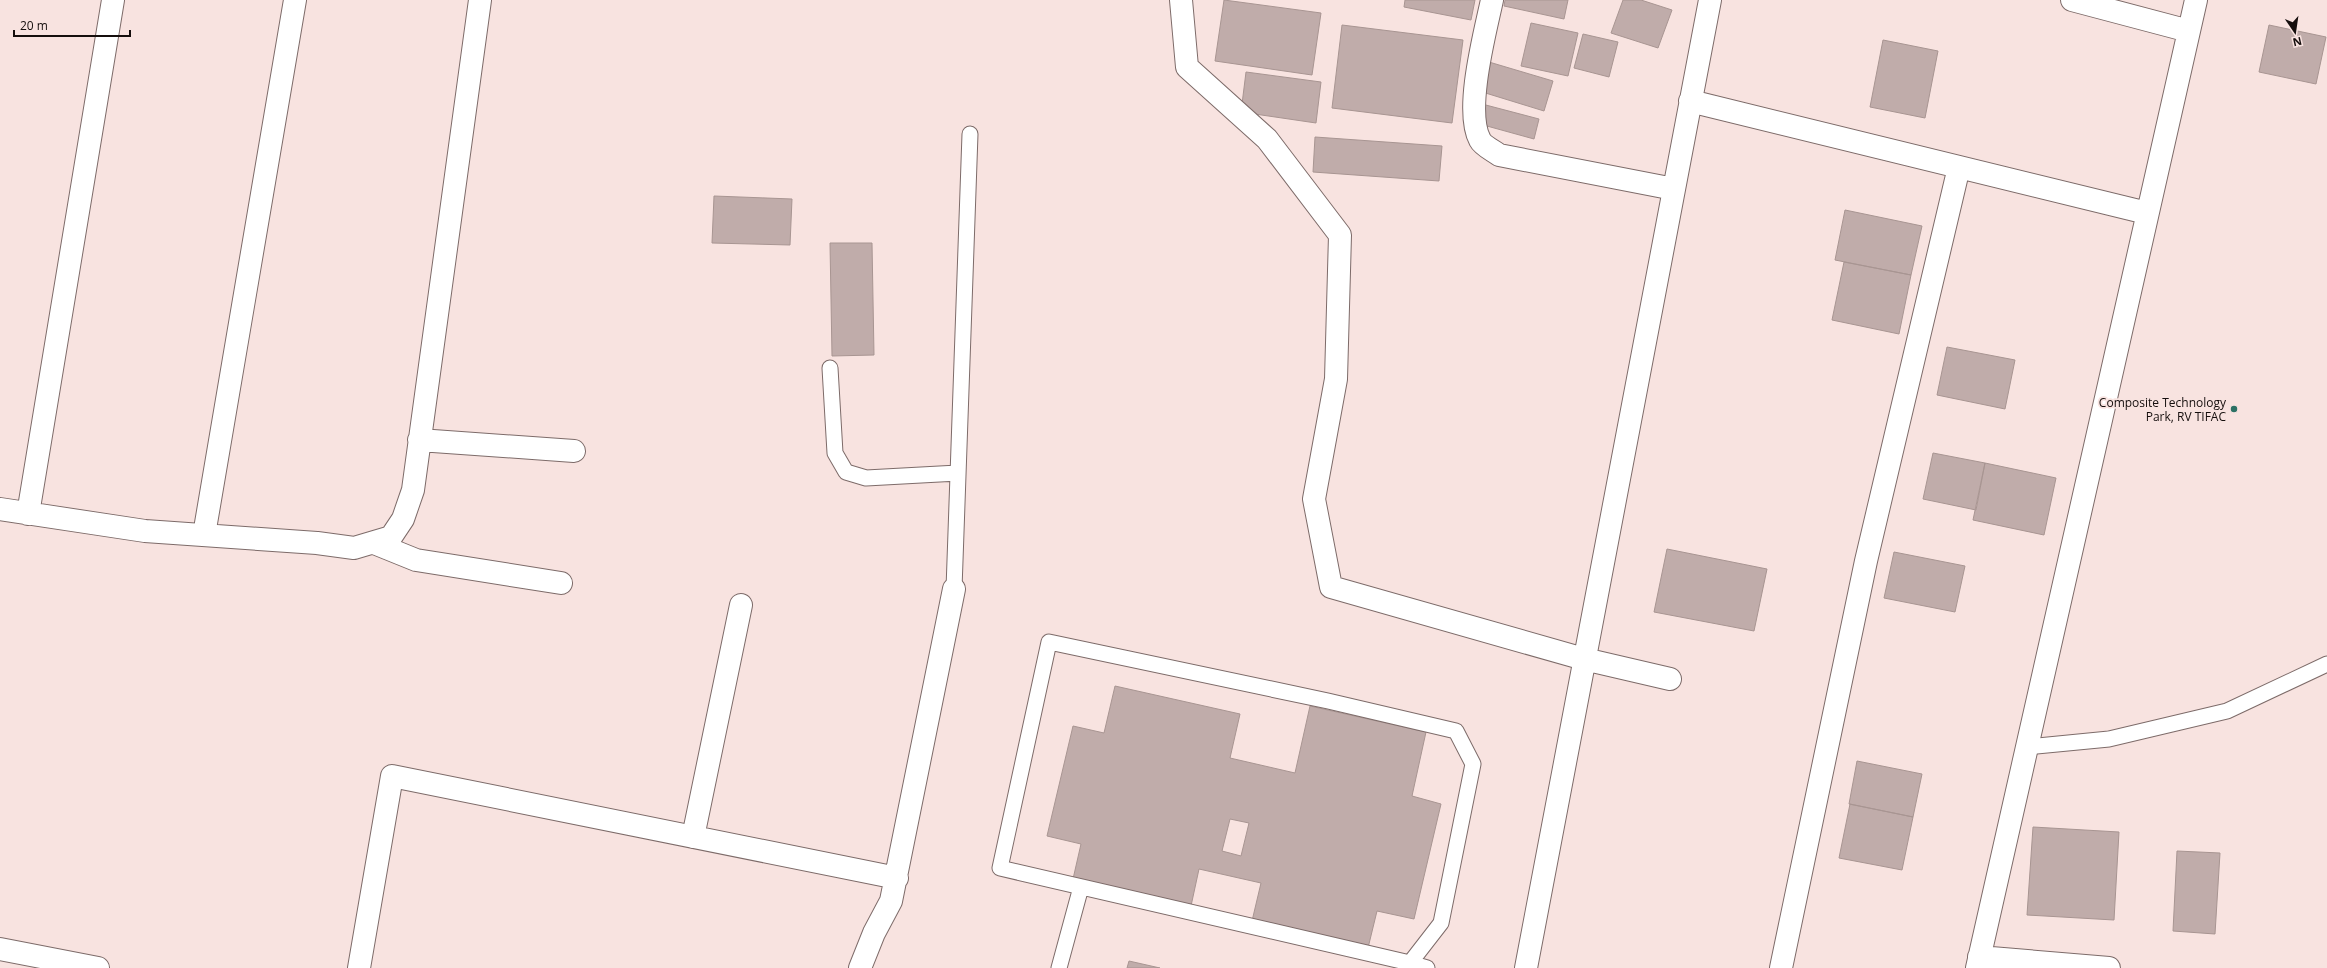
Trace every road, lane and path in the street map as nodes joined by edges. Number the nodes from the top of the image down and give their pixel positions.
1 (112, 0) edge
2 (295, 0) edge
3 (480, 0) edge
4 (1181, 0) edge
5 (1492, 0) edge
6 (1710, 0) edge
7 (2072, 0) edge
8 (2196, 0) edge
9 (2189, 31) junction
10 (1690, 102) junction
11 (970, 134) dead end
12 (1959, 167) junction
13 (1674, 189) junction
14 (2147, 213) junction
15 (830, 368) dead end
16 (419, 440) junction
17 (574, 451) dead end
18 (958, 473) junction
19 (0, 510) edge
20 (28, 514) junction
21 (204, 535) junction
22 (374, 543) junction
23 (561, 583) dead end
24 (954, 589) joint
25 (741, 605) dead end
26 (1584, 659) junction
27 (2327, 664) edge
28 (1670, 679) dead end
29 (2026, 747) junction
30 (693, 837) junction
31 (897, 878) junction
32 (1081, 887) junction
33 (0, 949) edge
34 (1978, 963) edge
35 (1409, 966) edge
36 (98, 968) edge
37 (359, 968) edge
38 (860, 968) edge
39 (1059, 968) edge
40 (1427, 968) edge
41 (1526, 968) edge
42 (1781, 968) edge
43 (2109, 968) edge

1 - 20 street
2 - 21 street
3 - 16 street
4 - 26 street
5 - 13 street
6 - 10 street
7 - 9 street
8 - 9 street
9 - 14 street
10 - 12 street
10 - 13 street
11 - 18 lane
12 - 14 street
12 - 42 street
13 - 26 street
14 - 29 street
15 - 18 lane
16 - 17 street
16 - 22 street
18 - 24 lane
19 - 20 street
20 - 21 street
21 - 22 street
22 - 23 street
24 - 31 street
25 - 30 street
26 - 28 street
26 - 41 street
27 - 29 lane
29 - 34 street
30 - 31 street
30 - 37 street
31 - 38 street
32 - 35 lane
32 - 35 lane
32 - 39 lane
33 - 36 street
34 - 43 street
35 - 40 lane

